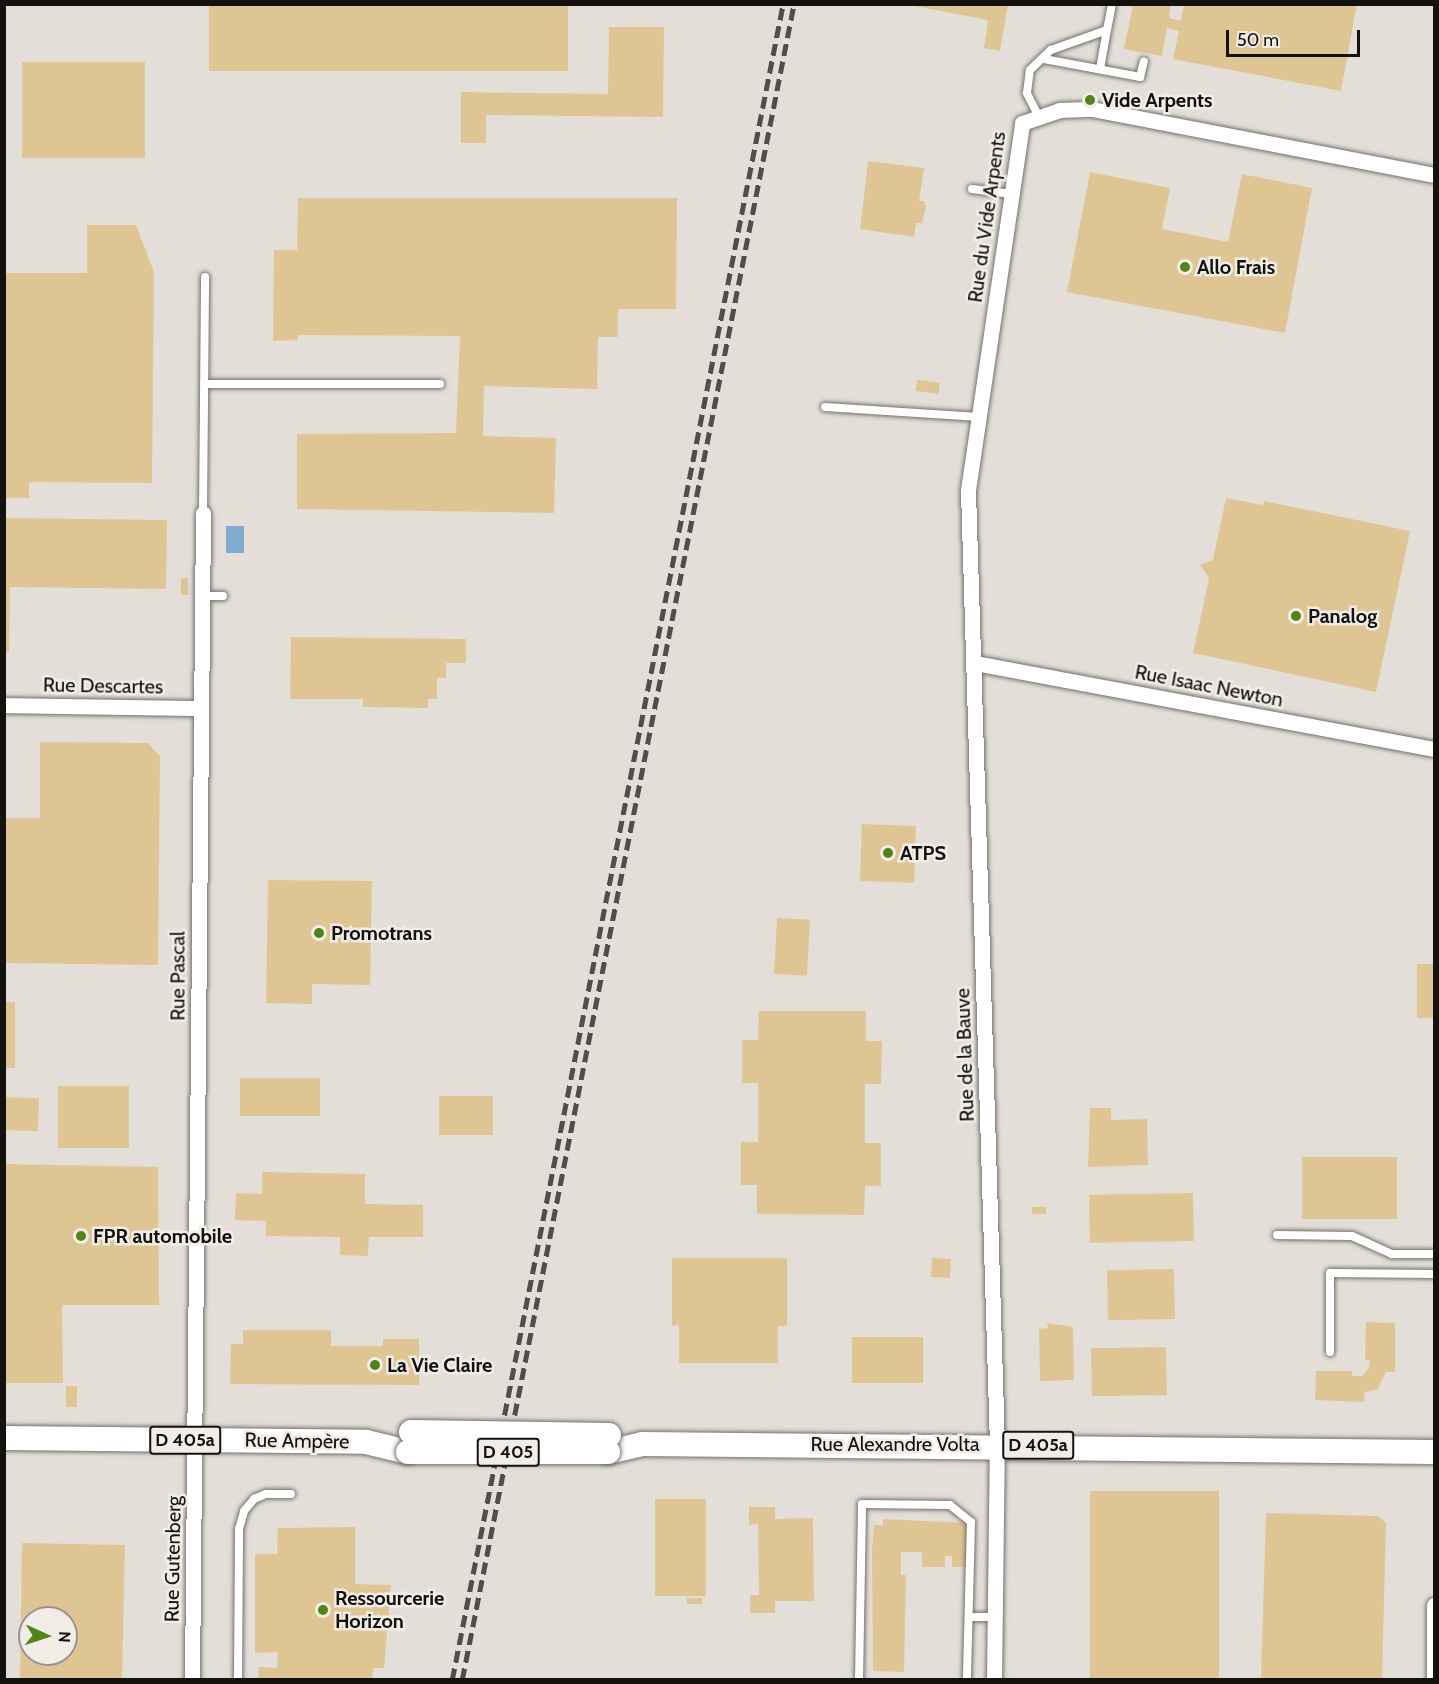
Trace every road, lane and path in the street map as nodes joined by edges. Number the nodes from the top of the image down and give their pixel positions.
1 (1112, 4) edge
2 (1107, 30) junction
3 (1044, 59) junction
4 (1144, 61) dead end
5 (1100, 69) junction
6 (1039, 117) junction
7 (1434, 175) edge
8 (972, 189) dead end
9 (1012, 194) junction
10 (205, 277) dead end
11 (204, 384) junction
12 (440, 384) dead end
13 (825, 407) dead end
14 (979, 417) junction
15 (203, 513) joint
16 (202, 596) junction
17 (223, 596) dead end
18 (975, 663) junction
19 (4, 705) edge
20 (201, 708) junction
21 (1434, 749) edge
22 (1277, 1235) dead end
23 (1434, 1254) edge
24 (1434, 1274) edge
25 (1330, 1352) dead end
26 (4, 1438) edge
27 (194, 1440) junction
28 (409, 1442) joint
29 (609, 1443) joint
30 (997, 1445) junction
31 (1434, 1452) edge
32 (291, 1494) dead end
33 (1434, 1605) edge
34 (969, 1617) junction
35 (995, 1617) junction
36 (192, 1680) edge
37 (238, 1680) edge
38 (860, 1680) edge
39 (967, 1680) edge
40 (994, 1680) edge
41 (1434, 1680) edge

1 - 2 lane
2 - 3 lane
2 - 5 lane
3 - 5 lane
3 - 6 lane
4 - 5 lane
6 - 7 street, Rue du Vide Arpents
6 - 9 street, Rue du Vide Arpents
8 - 9 lane
9 - 14 street, Rue du Vide Arpents
10 - 11 lane
11 - 12 lane
11 - 15 lane
13 - 14 lane
14 - 18 street, Rue du Vide Arpents
15 - 16 street, Rue Pascal
16 - 17 lane
16 - 20 street, Rue Pascal
18 - 21 street, Rue Isaac Newton
18 - 30 street, Rue de la Bauve
19 - 20 street, Rue Descartes
20 - 27 street, Rue Pascal
22 - 23 lane
24 - 25 lane
26 - 27 main road, Rue Ampère / D 405a
27 - 28 main road, Rue Ampère / D 405a
27 - 36 street, Rue Gutenberg
28 - 29 main road, D 405, bridge
29 - 30 main road, Rue Alexandre Volta / D 405a
30 - 31 main road, Rue Alexandre Volta / D 405a
30 - 35 street, Rue de la Bauve
32 - 37 lane
33 - 41 street
34 - 35 lane
34 - 38 lane
34 - 39 lane
35 - 40 street, Rue de la Bauve

